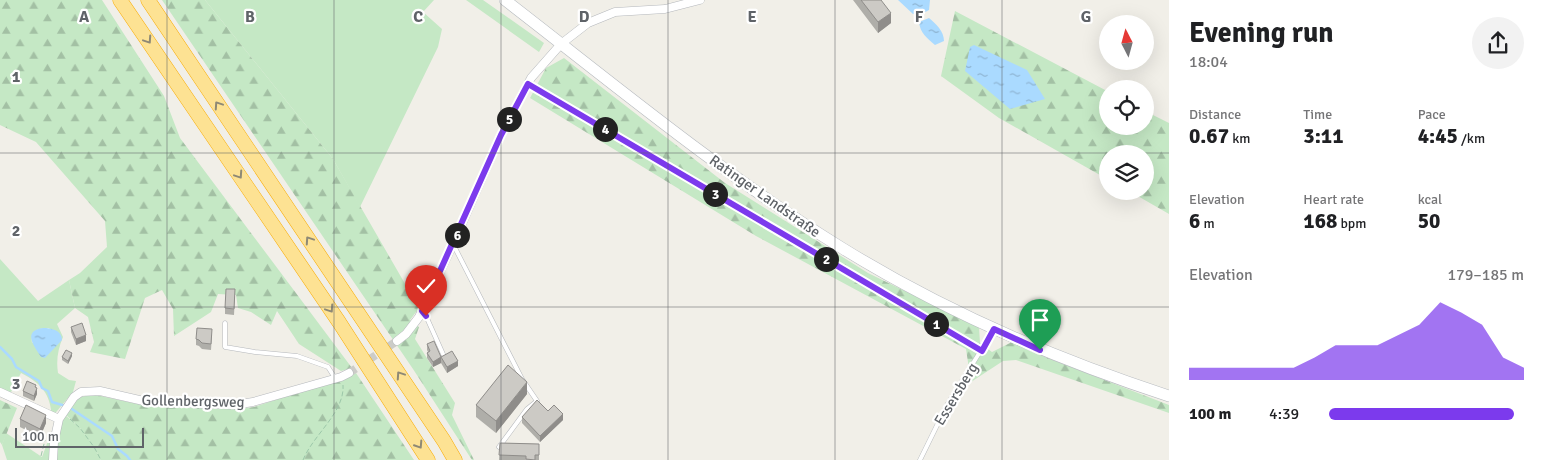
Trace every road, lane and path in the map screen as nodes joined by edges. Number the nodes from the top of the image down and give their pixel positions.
1 (120, 0) edge
2 (148, 0) edge
3 (505, 0) edge
4 (700, 0) edge
5 (561, 44) junction
6 (528, 84) junction
7 (453, 244) junction
8 (422, 311) junction
9 (225, 323) dead end
10 (994, 329) junction
11 (397, 341) tunnel mouth
12 (982, 351) junction
13 (443, 354) edge
14 (349, 373) tunnel mouth
15 (338, 377) junction
16 (0, 392) edge
17 (1169, 396) edge
18 (61, 416) junction
19 (73, 422) dead end
20 (499, 447) edge
21 (53, 460) edge
22 (101, 460) edge
23 (303, 460) edge
24 (428, 460) edge
25 (455, 460) edge
26 (920, 460) edge

1 -> 24 highway
25 -> 2 highway
3 - 5 main road, Ratinger Landstraße
4 - 5 street
5 - 6 street
5 - 10 main road, Ratinger Landstraße
6 - 7 street
6 - 12 path
7 - 8 street
7 - 20 lane
8 - 11 street
8 - 13 lane
9 - 15 lane
10 - 12 lane, Essersberg
10 - 17 main road, Ratinger Landstraße
12 - 26 lane, Essersberg
14 - 15 street, Gollenbergsweg
15 - 18 street, Gollenbergsweg
15 - 23 path
16 - 18 street
18 - 21 street, Gollenbergsweg
19 - 22 path

